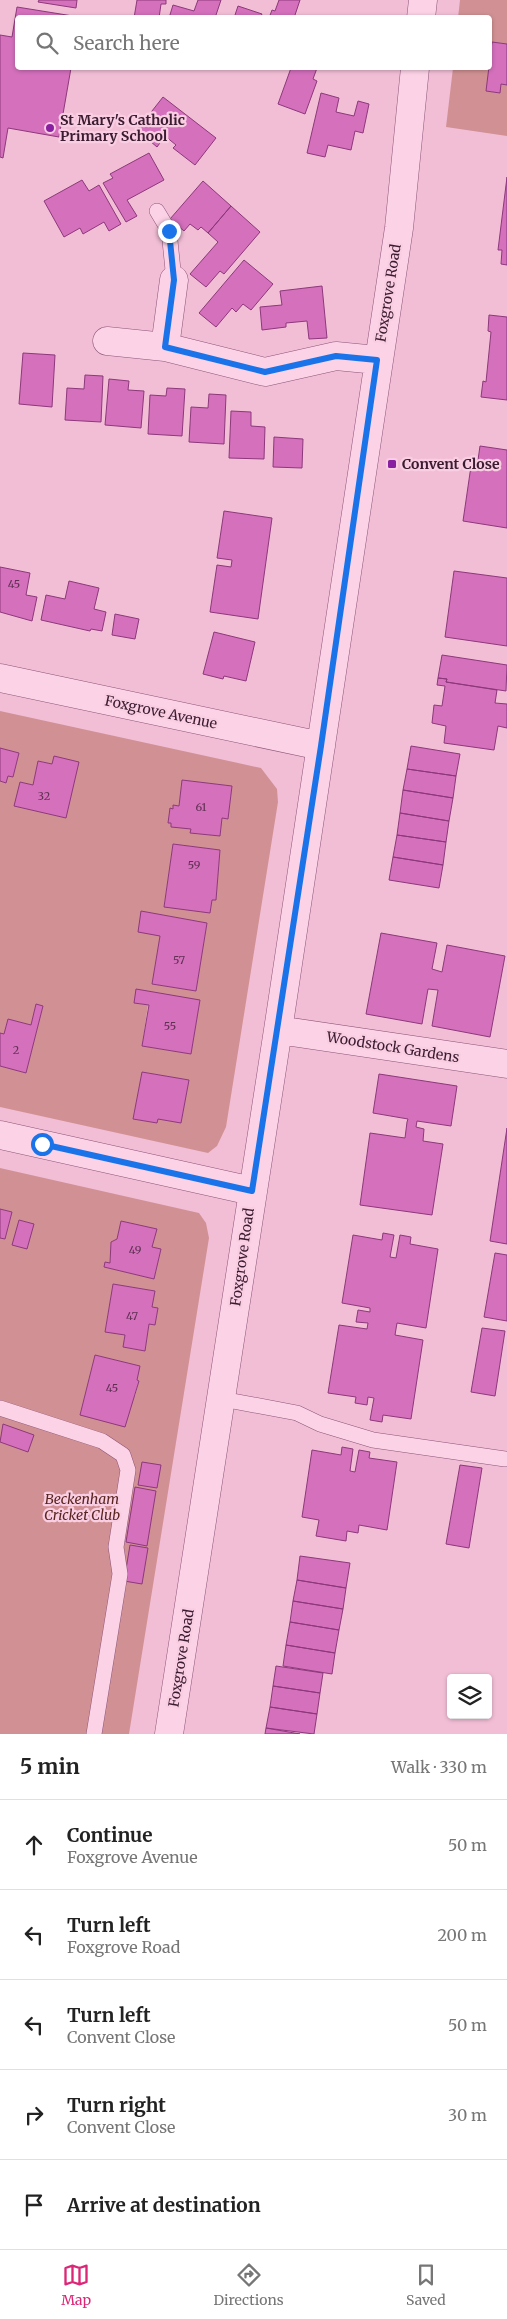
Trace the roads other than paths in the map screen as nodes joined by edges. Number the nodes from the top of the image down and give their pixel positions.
1 (422, 0) edge
2 (421, 15) edge
3 (416, 70) edge
4 (157, 211) dead end
5 (174, 280) joint
6 (107, 341) dead end
7 (165, 347) junction
8 (377, 360) junction
9 (0, 678) edge
10 (321, 746) junction
11 (278, 1030) junction
12 (507, 1064) edge
13 (0, 1135) edge
14 (252, 1191) junction
15 (222, 1399) junction
16 (0, 1408) edge
17 (505, 1460) dead end
18 (94, 1734) edge
19 (169, 1734) edge

1 - 2 street
3 - 8 street, Foxgrove Road
4 - 5 lane
5 - 7 street
6 - 7 street
7 - 8 street
8 - 10 street, Foxgrove Road
9 - 10 street, Foxgrove Avenue
10 - 11 street, Foxgrove Road
11 - 12 street, Woodstock Gardens
11 - 14 street, Foxgrove Road
13 - 14 street
14 - 15 street, Foxgrove Road
15 - 17 lane
15 - 19 street, Foxgrove Road
16 - 18 lane

